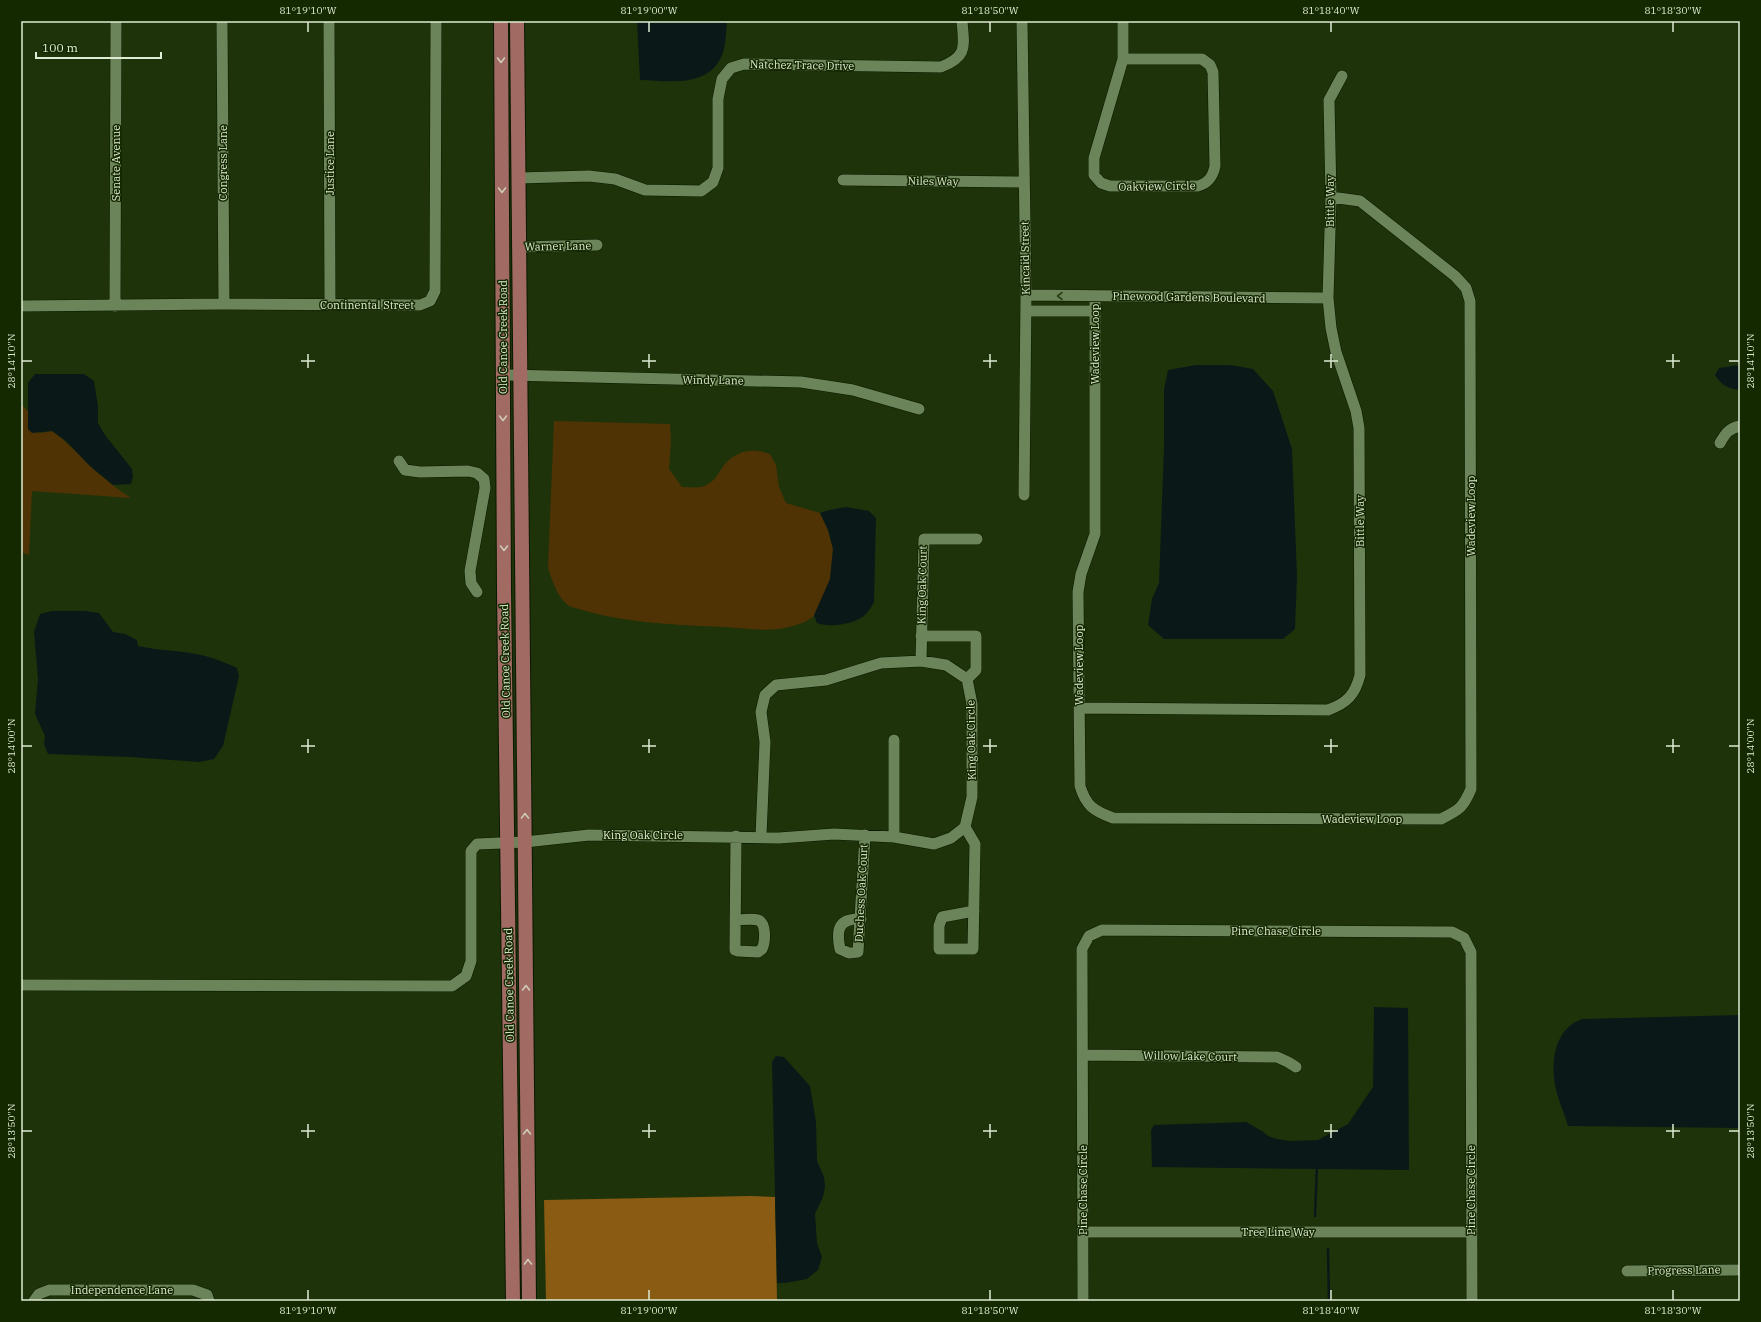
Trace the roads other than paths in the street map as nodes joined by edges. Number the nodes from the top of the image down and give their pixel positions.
1 (116, 21) edge
2 (222, 21) edge
3 (329, 21) edge
4 (436, 21) edge
5 (501, 21) edge
6 (517, 21) edge
7 (962, 21) edge
8 (1022, 21) edge
9 (1123, 21) edge
10 (1124, 59) junction
11 (1342, 76) dead end
12 (519, 178) junction
13 (843, 180) dead end
14 (1024, 182) junction
15 (1330, 197) junction
16 (597, 245) dead end
17 (520, 247) junction
18 (1026, 296) junction
19 (1095, 296) junction
20 (1328, 298) junction
21 (224, 304) junction
22 (330, 305) junction
23 (21, 306) edge
24 (115, 306) junction
25 (1026, 311) junction
26 (1095, 311) junction
27 (503, 375) junction
28 (521, 376) junction
29 (919, 409) dead end
30 (1740, 426) edge
31 (1720, 443) dead end
32 (399, 461) dead end
33 (1024, 495) dead end
34 (977, 539) dead end
35 (477, 592) dead end
36 (921, 636) junction
37 (921, 661) junction
38 (967, 679) junction
39 (1079, 708) junction
40 (894, 740) dead end
41 (965, 827) junction
42 (865, 835) junction
43 (736, 836) junction
44 (761, 836) junction
45 (894, 837) junction
46 (508, 842) junction
47 (525, 842) junction
48 (974, 912) dead end
49 (861, 919) junction
50 (735, 920) dead end
51 (21, 985) edge
52 (510, 1013) junction
53 (526, 1013) junction
54 (1083, 1055) junction
55 (1296, 1067) dead end
56 (1084, 1232) junction
57 (1472, 1232) junction
58 (1740, 1270) edge
59 (1627, 1271) dead end
60 (34, 1301) edge
61 (209, 1301) edge
62 (513, 1301) edge
63 (529, 1301) edge
64 (1083, 1301) edge
65 (1472, 1301) edge

1 - 24 street, Senate Avenue
2 - 21 street, Congress Lane
3 - 22 street, Justice Lane
4 - 22 street, Continental Street
5 -> 27 main road, Old Canoe Creek Road
6 - 12 main road, Old Canoe Creek Road
7 - 12 street, Natchez Trace Drive
8 - 14 street, Kincaid Street
9 - 10 street, Oakview Circle
10 - 10 street, Oakview Circle
11 - 15 street, Bittle Way
12 - 17 main road, Old Canoe Creek Road
13 - 14 street, Niles Way
14 - 18 street, Kincaid Street
15 - 20 street, Bittle Way
15 - 39 street, Wadeview Loop
16 - 17 street, Warner Lane
17 - 28 main road, Old Canoe Creek Road
19 -> 18 street, Pinewood Gardens Boulevard
18 - 25 street, Kincaid Street
19 - 20 street, Pinewood Gardens Boulevard
19 - 26 street, Wadeview Loop
20 - 39 street, Bittle Way
21 - 22 street, Continental Street
21 - 24 street, Continental Street
23 - 24 street, Continental Street
25 - 26 street
25 - 33 street, Kincaid Street
26 - 39 street, Wadeview Loop
27 - 28 street, Windy Lane
27 -> 46 main road, Old Canoe Creek Road
28 - 29 street, Windy Lane
47 -> 28 main road, Old Canoe Creek Road
30 - 31 street
32 - 35 street
34 - 36 street, King Oak Court
36 - 37 street, King Oak Court
36 - 38 street
37 - 38 street
37 - 44 street
38 - 41 street, King Oak Circle
40 - 45 street
41 - 45 street, King Oak Circle
41 - 48 street
42 - 44 street, King Oak Circle
42 - 45 street, King Oak Circle
42 - 49 street, Duchess Oak Court
43 - 44 street, King Oak Circle
43 - 47 street, King Oak Circle
43 - 50 street
46 - 47 street, King Oak Circle
46 - 51 street, King Oak Circle
46 - 52 main road, Old Canoe Creek Road
53 -> 47 main road, Old Canoe Creek Road
49 - 49 street, Duchess Oak Court
52 - 53 main road
52 - 62 main road, Old Canoe Creek Road
63 -> 53 main road, Old Canoe Creek Road
54 - 55 street, Willow Lake Court
54 - 56 street, Pine Chase Circle
54 - 57 street, Pine Chase Circle
56 - 57 street, Tree Line Way
56 - 64 street, Pine Chase Circle
57 - 65 street, Pine Chase Circle
58 - 59 street, Progress Lane
60 - 61 street, Independence Lane

